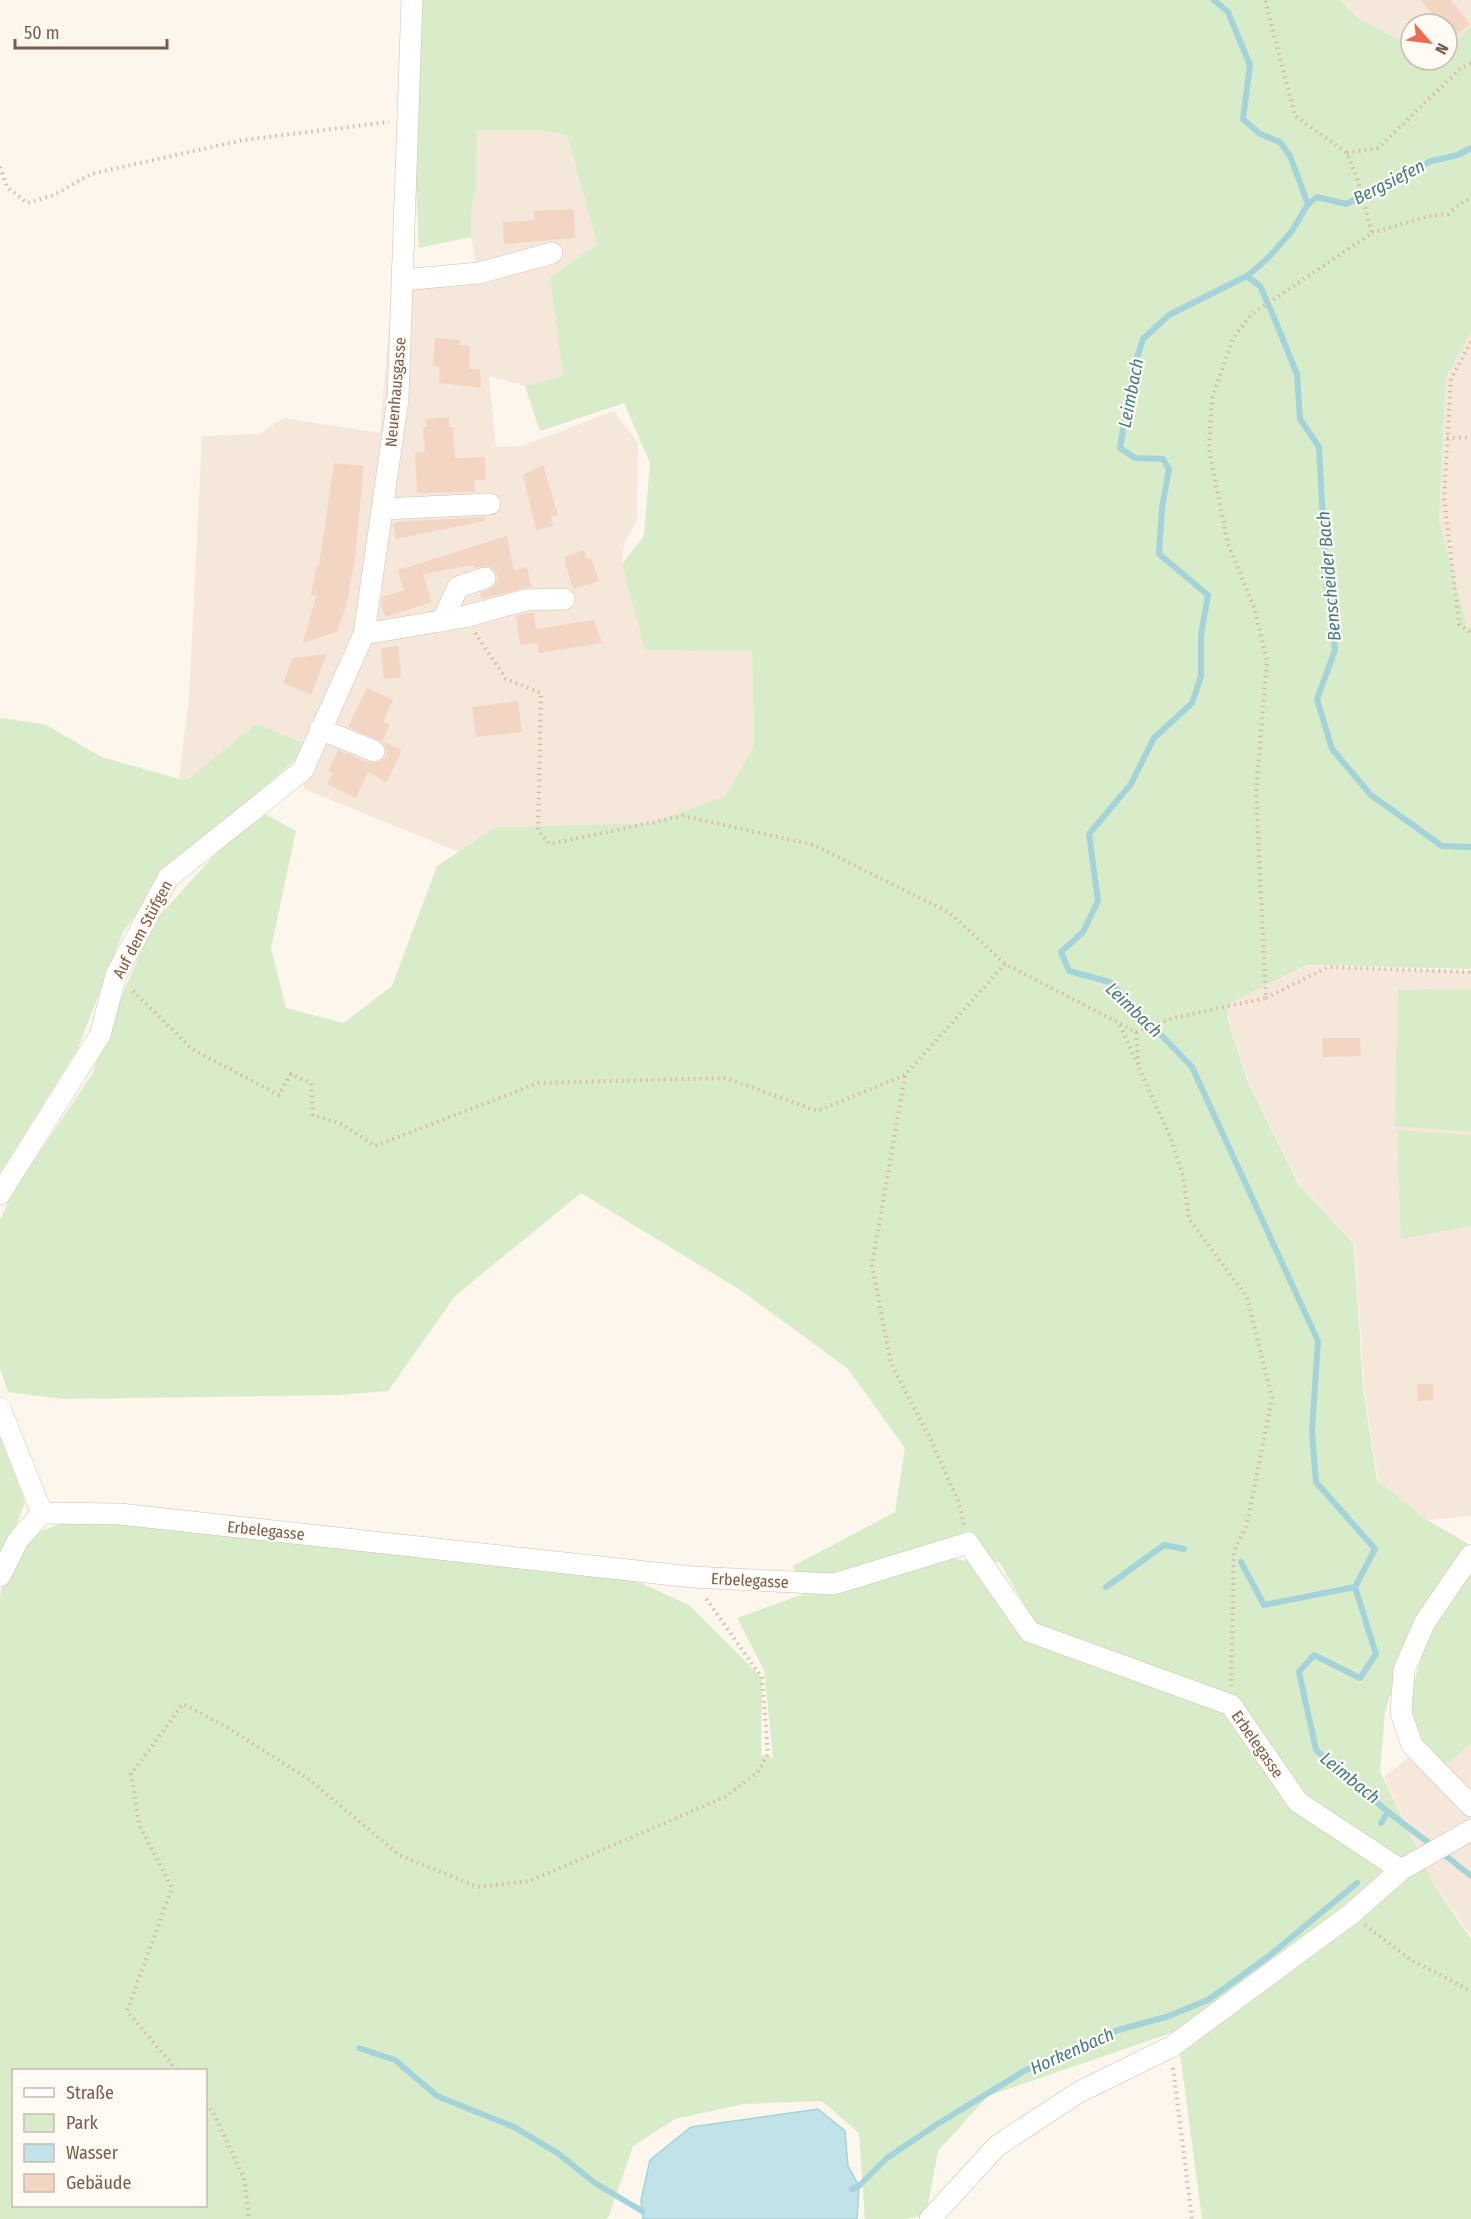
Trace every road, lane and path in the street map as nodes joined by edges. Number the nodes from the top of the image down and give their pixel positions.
1 (412, 0) edge
2 (1265, 0) edge
3 (1471, 63) edge
4 (407, 119) junction
5 (1347, 153) junction
6 (0, 167) edge
7 (1471, 199) edge
8 (1372, 233) junction
9 (552, 253) dead end
10 (402, 280) junction
11 (1471, 342) edge
12 (1471, 437) edge
13 (1448, 438) junction
14 (490, 504) dead end
15 (382, 509) junction
16 (485, 578) dead end
17 (564, 599) dead end
18 (464, 617) junction
19 (442, 621) junction
20 (1471, 633) edge
21 (364, 634) junction
22 (320, 729) junction
23 (374, 751) dead end
24 (303, 770) joint
25 (1005, 964) junction
26 (1471, 972) edge
27 (116, 975) junction
28 (1266, 998) junction
29 (1120, 1024) junction
30 (1136, 1032) junction
31 (1139, 1068) junction
32 (905, 1075) junction
33 (0, 1194) edge
34 (0, 1408) edge
35 (42, 1513) junction
36 (968, 1543) junction
37 (1471, 1555) edge
38 (0, 1576) edge
39 (692, 1577) junction
40 (1231, 1705) junction
41 (1471, 1806) edge
42 (1466, 1832) edge
43 (1401, 1870) junction
44 (1351, 1914) junction
45 (1471, 1991) edge
46 (1171, 2047) junction
47 (176, 2069) edge
48 (207, 2105) edge
49 (249, 2219) edge
50 (930, 2219) edge
51 (1192, 2219) edge

1 - 4 street, Neuenhausgasse
2 - 5 path
3 - 5 path
4 - 6 path
4 - 10 street, Neuenhausgasse
5 - 8 path
7 - 8 path
8 - 28 path
9 - 10 street
10 - 15 street, Neuenhausgasse
11 - 13 path
12 - 13 path
13 - 20 path
14 - 15 street
15 - 21 street, Neuenhausgasse
16 - 19 street
17 - 18 street
18 - 19 street
18 - 25 path
19 - 21 street
21 - 22 street, Neuenhausgasse
22 - 23 street
22 - 24 street, Neuenhausgasse
24 - 27 street, Auf dem Stüfgen
25 - 29 path
25 - 32 path
26 - 28 path
27 - 32 path
27 - 33 street, Auf dem Stüfgen
28 - 30 path
29 - 30 path
29 - 31 path
30 - 31 path
31 - 40 path
32 - 36 path
34 - 35 street
35 - 38 street
35 - 39 street, Erbelegasse
36 - 39 street, Erbelegasse
36 - 40 street, Erbelegasse
37 - 41 street
39 - 47 path
40 - 43 street, Erbelegasse
42 - 43 street
43 - 44 street
44 - 45 path
44 - 46 street
46 - 50 street
46 - 51 path
48 - 49 path

